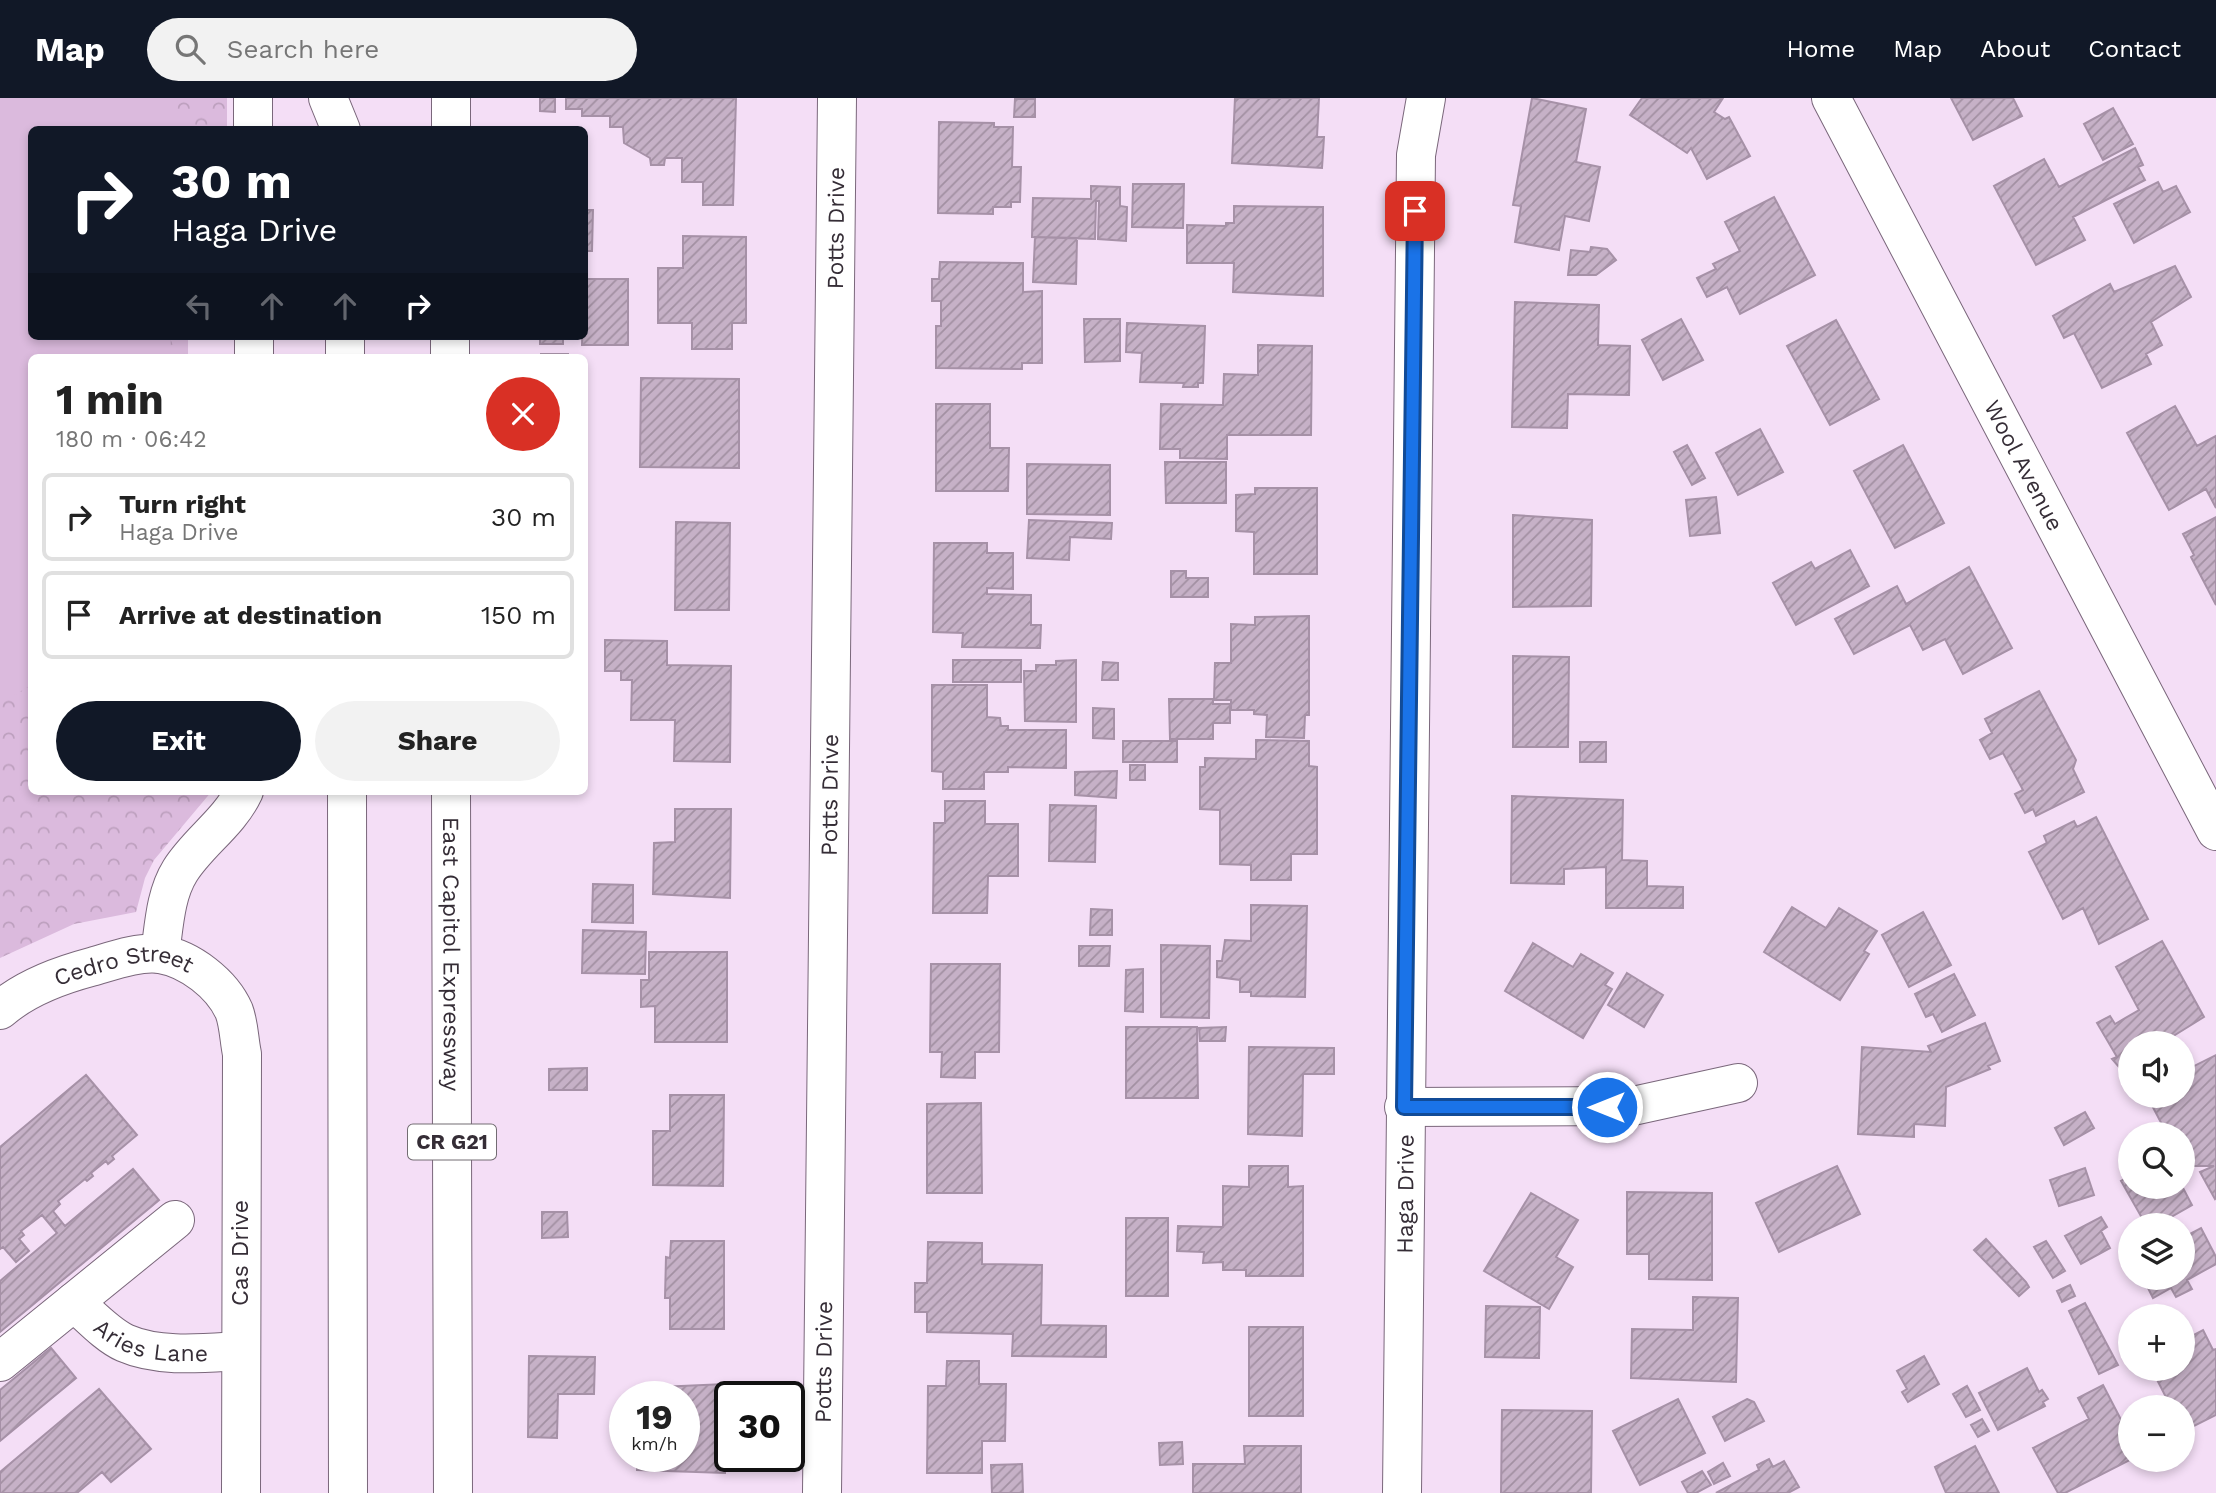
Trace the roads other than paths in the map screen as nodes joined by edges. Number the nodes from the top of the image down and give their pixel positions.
1 (253, 98) edge
2 (328, 98) edge
3 (345, 98) edge
4 (451, 98) edge
5 (837, 98) edge
6 (1426, 98) edge
7 (1831, 98) edge
8 (253, 126) edge
9 (341, 126) edge
10 (343, 126) edge
11 (451, 126) edge
12 (241, 795) edge
13 (347, 795) edge
14 (451, 795) edge
15 (2216, 831) edge
16 (160, 954) junction
17 (0, 1010) edge
18 (235, 1013) joint
19 (1738, 1083) dead end
20 (1404, 1107) junction
21 (175, 1220) dead end
22 (74, 1302) junction
23 (240, 1351) junction
24 (0, 1362) edge
25 (241, 1493) edge
26 (348, 1493) edge
27 (453, 1493) edge
28 (822, 1493) edge
29 (1402, 1493) edge

1 - 8 main road
2 - 9 main road
3 - 10 main road
4 - 11 main road
5 - 28 main road, Potts Drive
6 - 20 main road, Haga Drive
7 - 15 main road, Wool Avenue
12 - 16 main road
13 - 26 main road
14 - 27 main road, East Capitol Expressway / CR G21
16 - 17 main road, Cedro Street
16 - 18 main road, Cedro Street
18 - 23 main road, Cas Drive
19 - 20 main road
20 - 29 main road, Haga Drive
21 - 22 main road, Aries Lane
22 - 23 main road, Aries Lane
22 - 24 main road, Aries Lane
23 - 25 main road, Cas Drive

